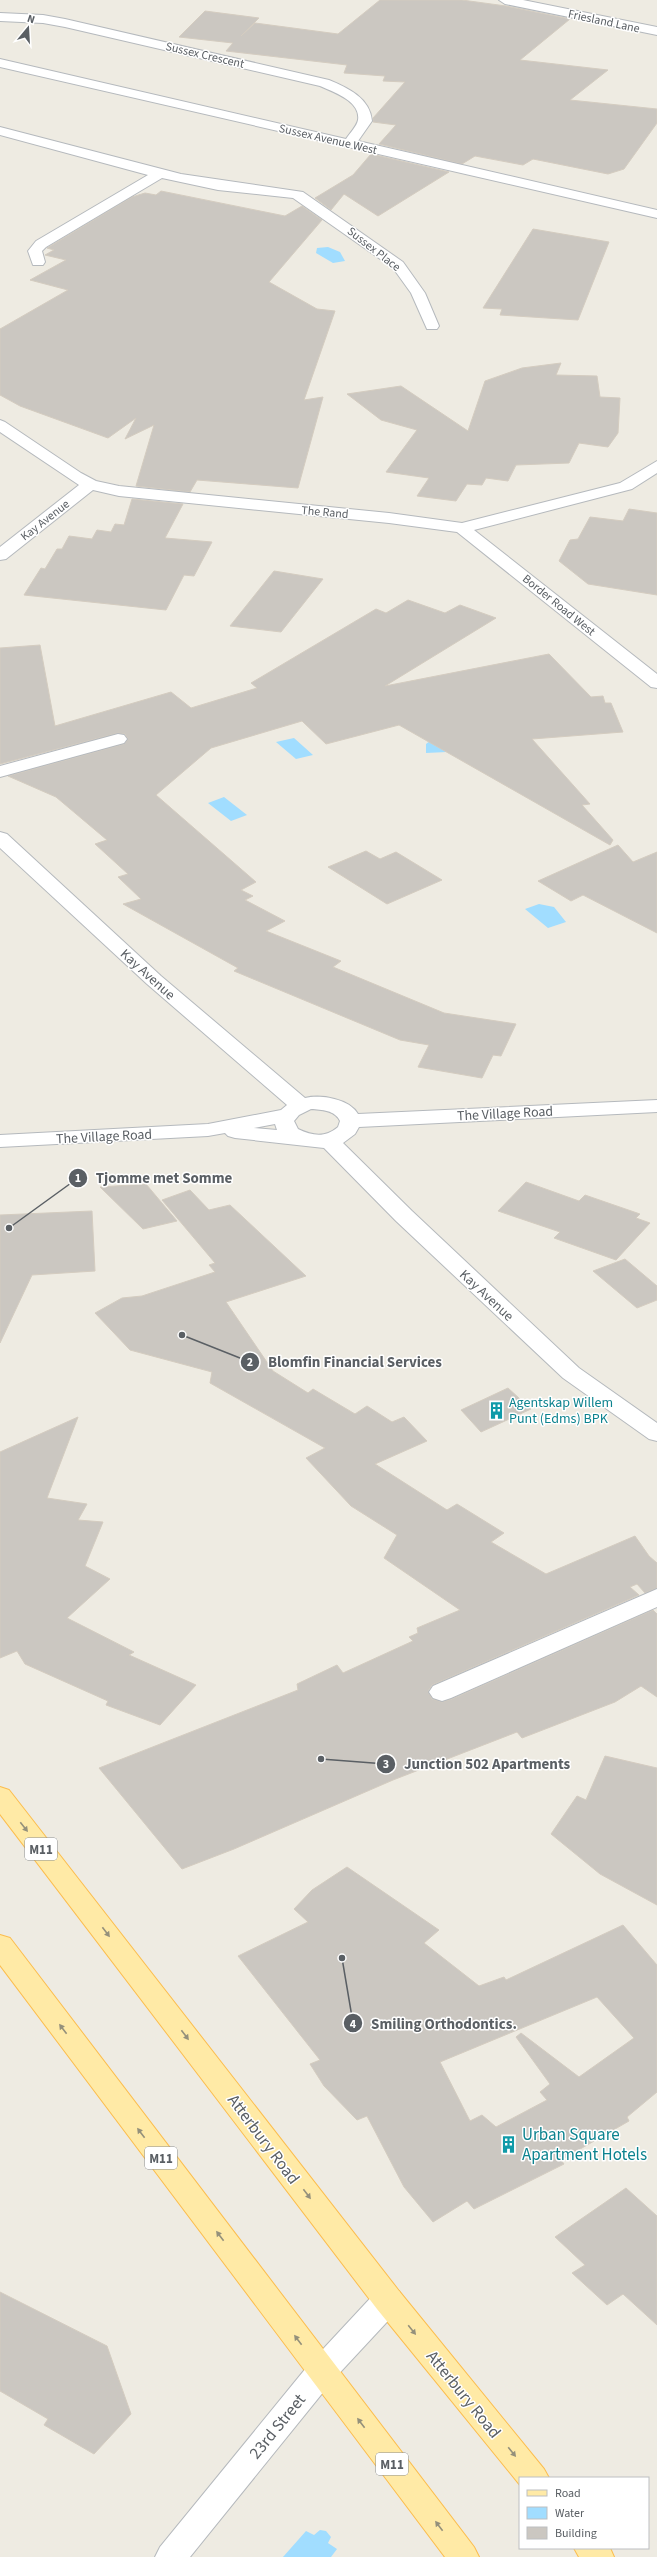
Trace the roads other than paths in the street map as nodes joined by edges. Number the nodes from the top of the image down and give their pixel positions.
1 (505, 0) edge
2 (0, 17) edge
3 (657, 32) edge
4 (0, 63) edge
5 (0, 131) edge
6 (349, 144) junction
7 (161, 173) junction
8 (657, 214) edge
9 (38, 262) dead end
10 (432, 326) dead end
11 (0, 425) edge
12 (657, 466) edge
13 (90, 484) junction
14 (462, 528) junction
15 (0, 555) edge
16 (657, 683) edge
17 (118, 739) dead end
18 (0, 772) edge
19 (0, 838) edge
20 (657, 1106) edge
21 (294, 1110) junction
22 (352, 1121) junction
23 (208, 1130) junction
24 (297, 1138) junction
25 (0, 1141) edge
26 (329, 1141) junction
27 (657, 1434) edge
28 (657, 1597) edge
29 (442, 1692) dead end
30 (0, 1796) edge
31 (0, 1945) edge
32 (388, 2300) junction
33 (322, 2371) junction
34 (532, 2477) edge
35 (591, 2549) edge
36 (171, 2557) edge
37 (463, 2557) edge
38 (598, 2557) edge

1 - 3 street, Friesland Lane
2 - 6 street, Sussex Crescent
4 - 6 street, Sussex Avenue West
5 - 7 street
6 - 8 street, Sussex Avenue West
7 - 9 street
7 - 10 street, Sussex Place
11 - 13 street, The Rand
12 - 14 street, The Rand
13 - 14 street, The Rand
13 - 15 street, Kay Avenue
14 - 16 street, Border Road West
17 - 18 street
19 - 21 street, Kay Avenue
20 - 22 street, The Village Road
21 - 22 street
21 - 23 street
21 - 24 street
22 - 26 street
23 - 24 street
23 - 25 street, The Village Road
24 - 26 street
26 - 27 street, Kay Avenue
28 - 29 street
30 -> 32 main road, Atterbury Road / M11
33 -> 31 main road, M11
32 - 33 street, 23rd Street
32 -> 34 main road, Atterbury Road / M11
33 - 36 street, 23rd Street
37 -> 33 main road, M11
35 - 38 main road

